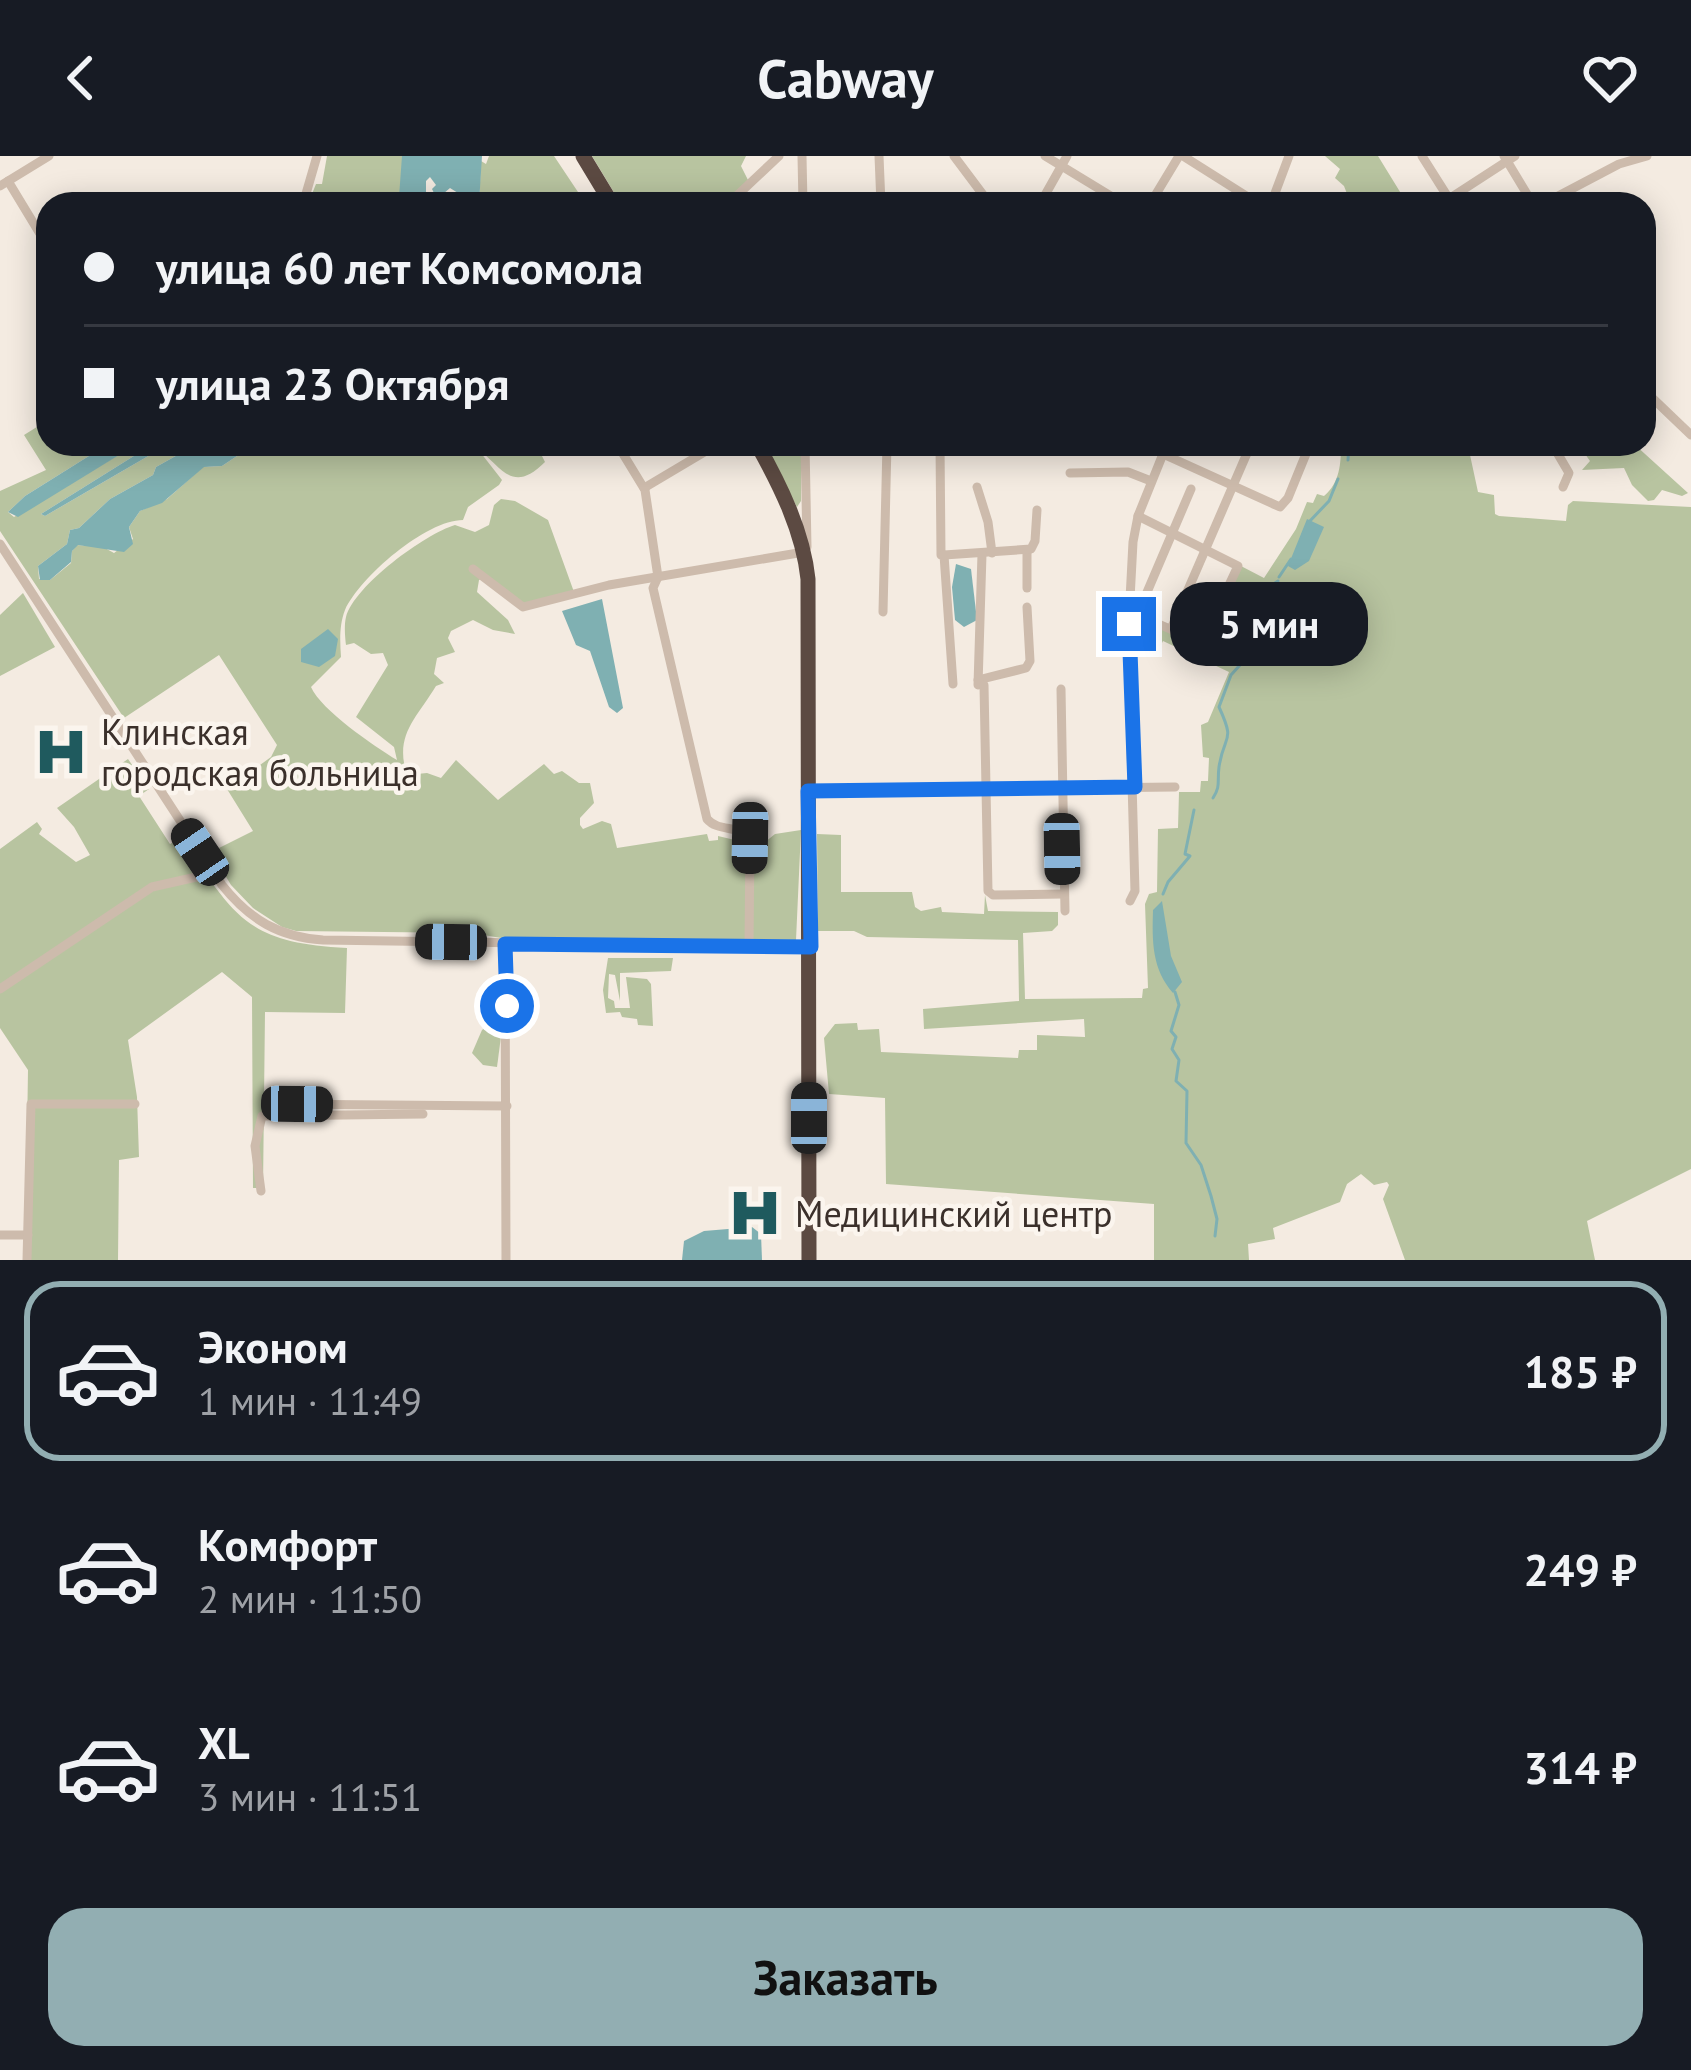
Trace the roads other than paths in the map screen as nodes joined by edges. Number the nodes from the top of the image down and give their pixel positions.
1 (49, 156) edge
2 (317, 156) edge
3 (581, 156) edge
4 (779, 156) edge
5 (802, 156) edge
6 (879, 156) edge
7 (954, 156) edge
8 (1045, 156) edge
9 (1181, 156) edge
10 (1289, 156) edge
11 (1422, 156) edge
12 (1647, 156) edge
13 (1509, 158) edge
14 (1064, 161) edge
15 (4, 183) edge
16 (306, 192) edge
17 (603, 192) edge
18 (741, 192) edge
19 (803, 192) edge
20 (880, 192) edge
21 (978, 192) edge
22 (1047, 192) edge
23 (1107, 192) edge
24 (1158, 192) edge
25 (1240, 192) edge
26 (1275, 192) edge
27 (1442, 192) edge
28 (1461, 192) edge
29 (1527, 192) edge
30 (1566, 192) edge
31 (36, 230) edge
32 (1656, 401) edge
33 (1691, 435) edge
34 (624, 456) edge
35 (698, 456) edge
36 (760, 456) edge
37 (805, 456) edge
38 (887, 456) edge
39 (940, 456) edge
40 (1163, 456) edge
41 (1179, 456) edge
42 (1246, 456) edge
43 (1305, 456) edge
44 (1559, 456) edge
45 (1070, 473) dead end
46 (1151, 481) junction
47 (1233, 484) junction
48 (977, 487) dead end
49 (644, 488) junction
50 (1563, 488) dead end
51 (1192, 489) dead end
52 (806, 502) junction
53 (1037, 510) dead end
54 (788, 516) junction
55 (1138, 516) junction
56 (1173, 533) junction
57 (0, 544) edge
58 (1208, 548) junction
59 (1027, 550) junction
60 (987, 554) junction
61 (944, 555) junction
62 (802, 559) junction
63 (473, 569) dead end
64 (658, 577) junction
65 (1027, 588) dead end
66 (1027, 607) dead end
67 (883, 612) dead end
68 (1134, 612) junction
69 (1171, 629) junction
70 (980, 683) junction
71 (953, 684) dead end
72 (1061, 688) dead end
73 (1061, 787) junction
74 (1135, 787) junction
75 (1175, 788) dead end
76 (988, 789) junction
77 (808, 791) junction
78 (214, 873) junction
79 (1063, 894) junction
80 (1130, 902) dead end
81 (1064, 911) dead end
82 (505, 944) junction
83 (749, 947) junction
84 (807, 947) junction
85 (0, 989) edge
86 (135, 1104) dead end
87 (266, 1104) dead end
88 (507, 1106) junction
89 (423, 1114) dead end
90 (260, 1191) dead end
91 (0, 1235) edge
92 (28, 1235) junction
93 (27, 1260) edge
94 (506, 1260) edge
95 (807, 1260) edge

1 - 15 street
2 - 16 street
3 - 17 highway
4 - 18 street
5 - 19 street
6 - 20 street
7 - 21 street
8 - 14 street
9 - 24 street
9 - 25 street
10 - 26 street
11 - 27 street
12 - 30 street
13 - 28 street
13 - 29 street
14 - 22 street
14 - 23 street
15 - 31 street
32 - 33 street
34 - 49 street
35 - 49 street
36 - 54 highway
37 - 52 street
38 - 67 street
39 - 61 street
40 - 46 street
41 - 47 street
42 - 47 street
43 - 47 street
44 - 50 street
45 - 46 street
46 - 55 street
47 - 58 street
48 - 60 street
49 - 64 street
51 - 56 street
52 - 54 street
52 - 62 street
53 - 59 street
54 - 62 highway
55 - 56 street
55 - 68 street
56 - 58 street
56 - 68 street
57 - 78 street
58 - 69 street
58 - 69 street
59 - 60 street
59 - 65 street
60 - 61 street
60 - 70 street
61 - 71 street
62 - 64 street
62 - 77 highway
62 - 84 highway
63 - 64 street
64 - 83 street
66 - 70 street
68 - 69 street
68 - 74 street
70 - 76 street
72 - 73 street
73 - 74 street
73 - 76 street
73 - 79 street
74 - 75 street
74 - 80 street
76 - 77 street
76 - 79 street
77 - 84 highway
78 - 82 street
78 - 85 street
79 - 81 street
82 - 83 street
82 - 88 street
83 - 84 street
84 - 95 highway
86 - 92 street
87 - 88 street
88 - 94 street
89 - 90 street
91 - 92 street
92 - 93 street

